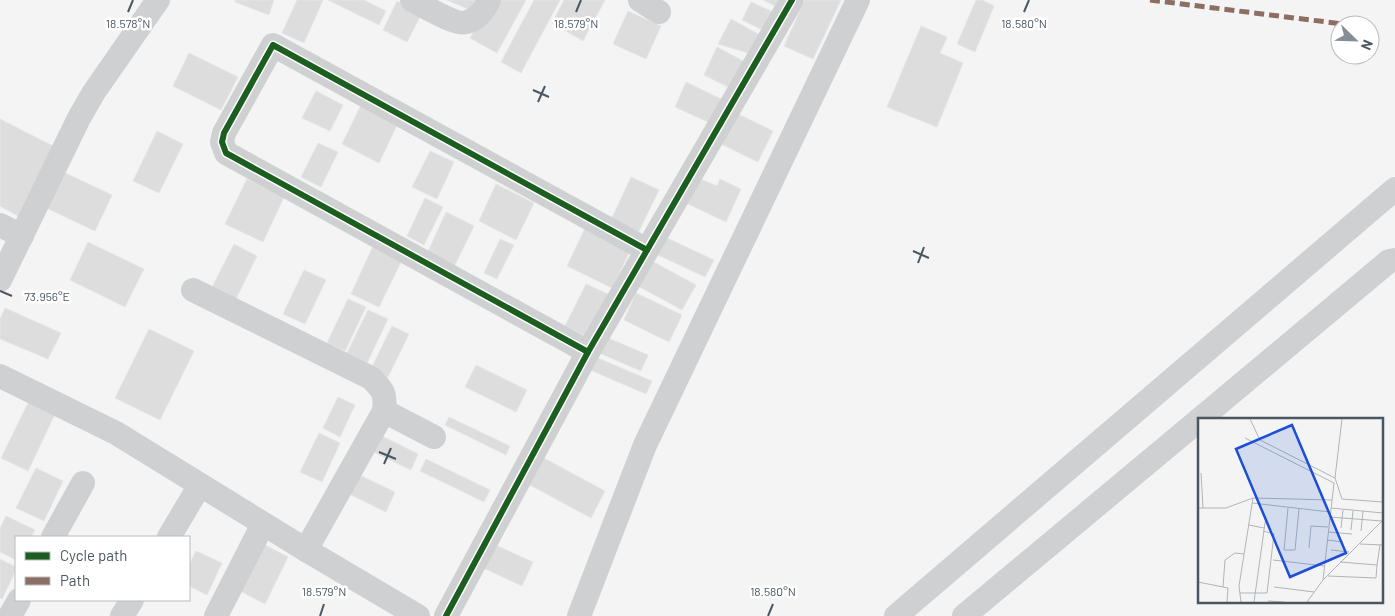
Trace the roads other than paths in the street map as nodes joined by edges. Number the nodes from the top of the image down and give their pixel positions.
1 (158, 0) edge
2 (412, 0) edge
3 (489, 0) edge
4 (792, 0) edge
5 (858, 0) edge
6 (1395, 189) edge
7 (0, 226) edge
8 (22, 236) junction
9 (647, 250) junction
10 (1395, 260) edge
11 (0, 280) edge
12 (193, 290) dead end
13 (588, 352) junction
14 (0, 376) edge
15 (384, 411) junction
16 (1201, 418) edge
17 (1198, 421) edge
18 (434, 436) dead end
19 (82, 483) dead end
20 (200, 485) junction
21 (263, 524) junction
22 (54, 536) edge
23 (170, 536) edge
24 (306, 550) junction
25 (18, 601) edge
26 (131, 601) edge
27 (405, 613) edge
28 (10, 616) edge
29 (122, 616) edge
30 (216, 616) edge
31 (446, 616) edge
32 (579, 616) edge
33 (896, 616) edge
34 (964, 616) edge

1 - 8 street
2 - 3 street
4 - 9 street
5 - 32 street
6 - 33 street
7 - 8 street
8 - 11 street
9 - 13 street
9 - 13 street
10 - 16 street
12 - 15 street
13 - 31 street
14 - 20 street
15 - 18 street
15 - 24 street
17 - 34 street
19 - 22 street
20 - 21 street
20 - 23 street
21 - 24 street
21 - 30 street
24 - 27 street
25 - 28 street
26 - 29 street

